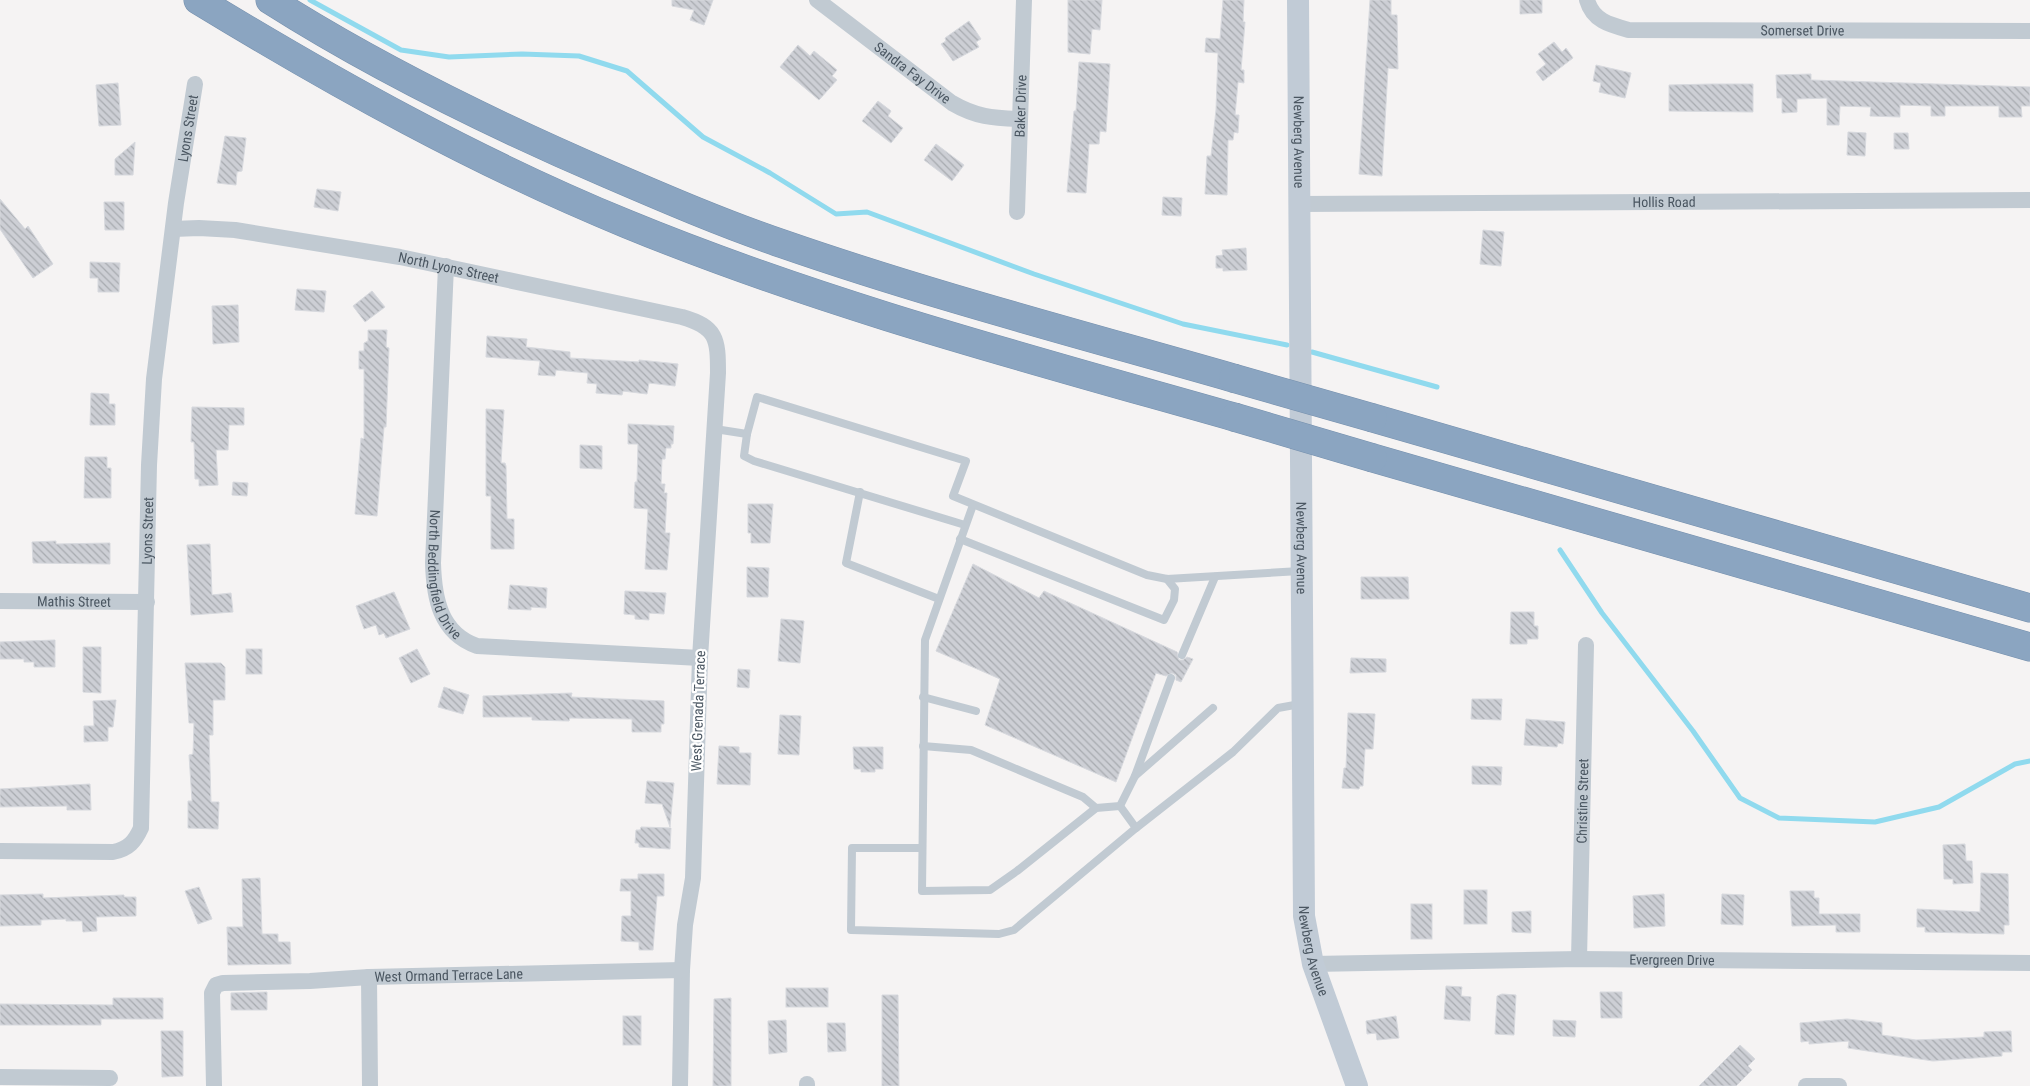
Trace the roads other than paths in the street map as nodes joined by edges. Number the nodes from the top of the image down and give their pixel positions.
1 (198, 0) edge
2 (270, 0) edge
3 (817, 0) edge
4 (1024, 0) edge
5 (1298, 0) edge
6 (1588, 0) edge
7 (2030, 31) edge
8 (195, 84) dead end
9 (1020, 118) junction
10 (2030, 200) edge
11 (1299, 204) junction
12 (1017, 212) dead end
13 (173, 229) junction
14 (446, 266) junction
15 (715, 336) joint
16 (715, 429) junction
17 (747, 434) junction
18 (860, 492) junction
19 (972, 505) junction
20 (965, 525) junction
21 (960, 540) junction
22 (1301, 571) junction
23 (1215, 578) junction
24 (1167, 579) junction
25 (940, 599) junction
26 (0, 601) edge
27 (147, 602) junction
28 (2030, 608) edge
29 (1586, 645) dead end
30 (2030, 647) edge
31 (1182, 655) dead end
32 (700, 658) junction
33 (1171, 678) dead end
34 (923, 697) junction
35 (1302, 704) junction
36 (1213, 708) dead end
37 (976, 711) dead end
38 (922, 746) junction
39 (1135, 776) junction
40 (1120, 806) junction
41 (1096, 808) junction
42 (1136, 828) junction
43 (922, 848) junction
44 (0, 851) edge
45 (1579, 959) junction
46 (2030, 963) edge
47 (1313, 964) junction
48 (682, 970) junction
49 (369, 977) junction
50 (0, 1077) edge
51 (110, 1078) dead end
52 (45, 1083) edge
53 (214, 1086) edge
54 (370, 1086) edge
55 (680, 1086) edge
56 (1357, 1086) edge
57 (1806, 1086) edge
58 (1839, 1086) edge

1 - 30 highway, bridge
2 - 28 highway, bridge
3 - 9 street, Sandra Fay Drive
4 - 9 street, Baker Drive
5 - 11 street, Newberg Avenue
6 - 7 street, Somerset Drive
8 - 13 street, Lyons Street
9 - 12 street, Baker Drive
10 - 11 street, Hollis Road
11 - 22 street, Newberg Avenue
13 - 14 street, North Lyons Street
13 - 27 street, Lyons Street
14 - 15 street, North Lyons Street
14 - 32 street, North Beddingfield Drive
15 - 16 street, West Grenada Terrace
16 - 17 lane
16 - 32 street, West Grenada Terrace
17 - 18 lane
17 - 19 lane
18 - 20 lane
18 - 25 lane
19 - 20 lane
19 - 24 lane
20 - 21 lane
21 - 24 lane
21 - 25 lane
22 - 23 lane
22 - 35 street, Newberg Avenue
23 - 24 lane
23 - 31 lane
25 - 34 lane
26 - 27 street, Mathis Street
27 - 44 street, Lyons Street
29 - 45 street, Christine Street
32 - 48 street, West Grenada Terrace
33 - 39 lane
34 - 37 lane
34 - 38 lane
35 - 42 lane
35 - 47 street, Newberg Avenue
36 - 39 lane
38 - 41 lane
38 - 43 lane
39 - 40 lane
40 - 41 lane
40 - 42 lane
41 - 43 lane
42 - 43 lane
45 - 46 street, Evergreen Drive
45 - 47 street, Evergreen Drive
47 - 56 street, Newberg Avenue
48 - 49 street, West Ormand Terrace Lane
48 - 55 street, West Grenada Terrace
49 - 53 street, West Ormand Terrace Lane
49 - 54 street
50 - 52 street
51 - 52 street
57 - 58 street

